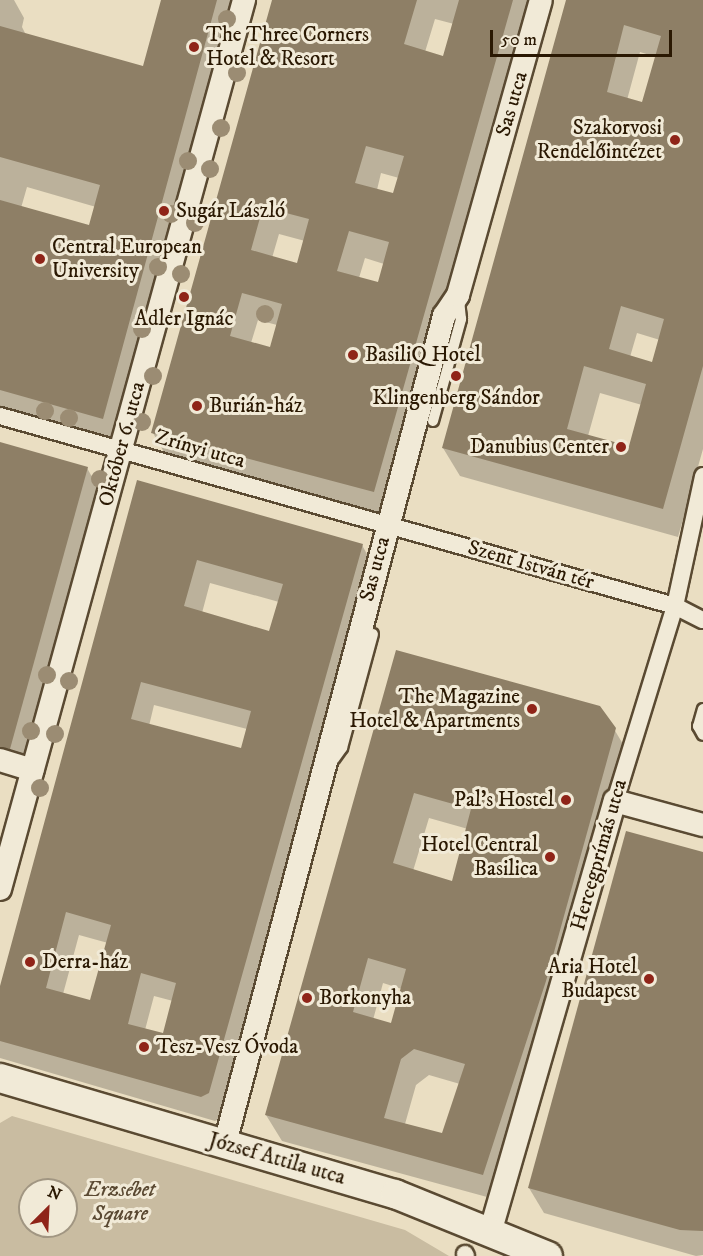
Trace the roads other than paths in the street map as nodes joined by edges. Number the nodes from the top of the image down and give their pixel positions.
1 (244, 0) edge
2 (541, 0) edge
3 (458, 295) junction
4 (0, 416) edge
5 (433, 421) dead end
6 (121, 450) junction
7 (703, 476) edge
8 (387, 525) junction
9 (675, 606) junction
10 (703, 620) edge
11 (373, 634) dead end
12 (703, 709) edge
13 (703, 735) edge
14 (0, 760) edge
15 (328, 767) junction
16 (33, 770) junction
17 (615, 801) junction
18 (703, 825) edge
19 (0, 889) edge
20 (0, 1078) edge
21 (225, 1143) junction
22 (490, 1233) junction
23 (534, 1253) edge

1 - 6 street, Október 6. utca
2 - 3 street, Sas utca
3 - 5 lane
3 - 8 street, Sas utca
4 - 6 street, Zrínyi utca
6 - 8 street, Zrínyi utca
6 - 16 street, Október 6. utca
7 - 9 street, Hercegprímás utca
8 - 9 street, Szent István tér
8 - 15 street, Sas utca
9 - 10 street, Szent István tér
9 - 17 street, Hercegprímás utca
11 - 15 lane
12 - 13 lane
14 - 16 street
15 - 21 street, Sas utca
16 - 19 street, Október 6. utca
17 - 18 street
17 - 22 street, Hercegprímás utca
20 - 21 street, József Attila utca
21 - 22 street, József Attila utca
22 - 23 street, József Attila utca

